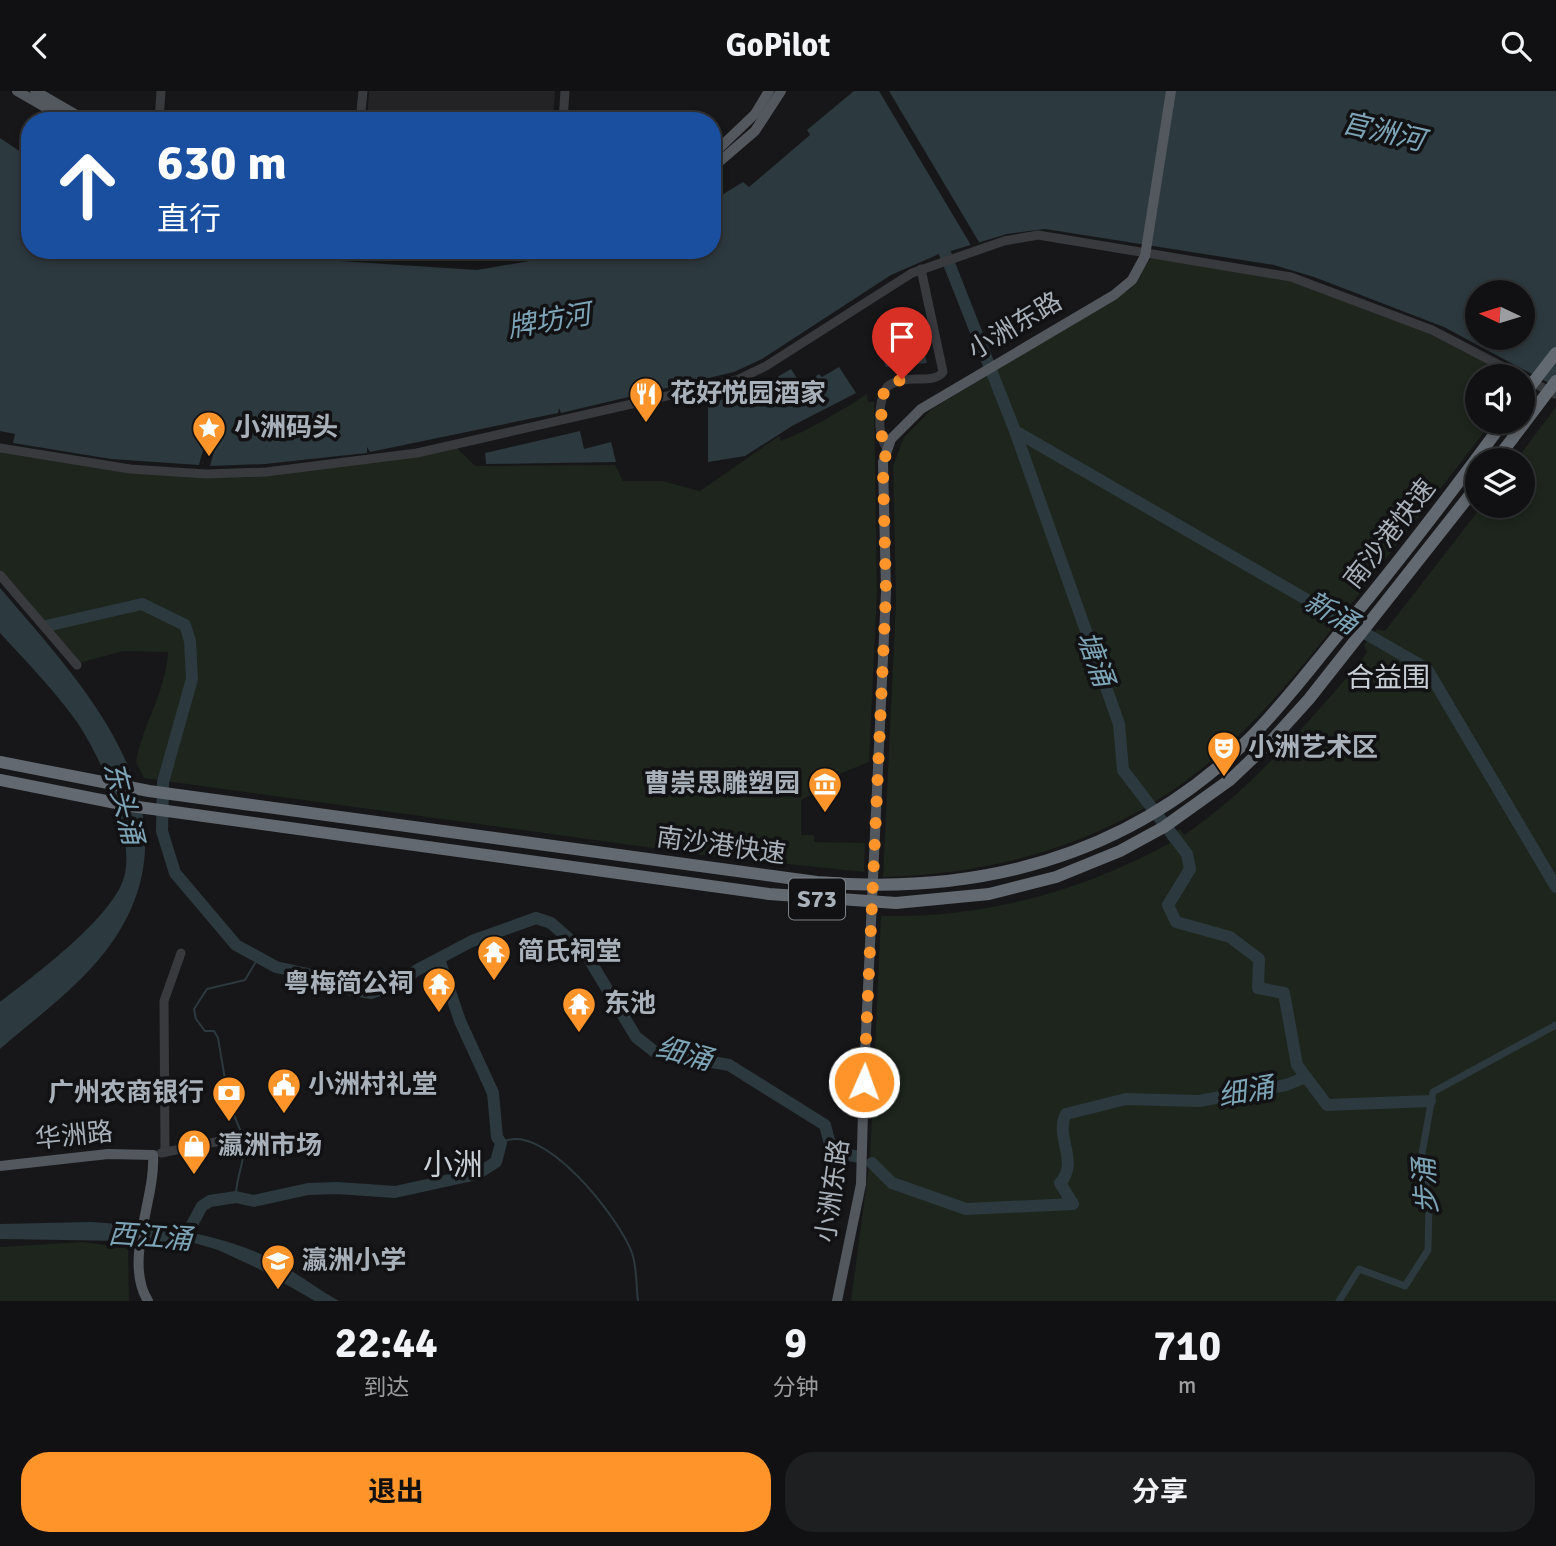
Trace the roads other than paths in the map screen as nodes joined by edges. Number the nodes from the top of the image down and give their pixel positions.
1 (17, 91) edge
2 (35, 91) edge
3 (161, 91) edge
4 (362, 91) edge
5 (565, 91) edge
6 (769, 91) edge
7 (781, 91) edge
8 (1171, 91) edge
9 (53, 112) edge
10 (71, 112) edge
11 (160, 112) edge
12 (361, 112) edge
13 (564, 112) edge
14 (721, 146) edge
15 (721, 160) edge
16 (1147, 248) junction
17 (921, 269) junction
18 (1556, 353) edge
19 (1535, 380) edge
20 (1555, 388) edge
21 (1495, 434) edge
22 (887, 447) junction
23 (0, 448) edge
24 (1506, 448) edge
25 (1465, 501) edge
26 (0, 575) edge
27 (77, 664) dead end
28 (0, 762) edge
29 (0, 780) edge
30 (181, 953) dead end
31 (245, 1136) dead end
32 (165, 1152) junction
33 (153, 1155) junction
34 (0, 1166) edge
35 (148, 1301) edge
36 (837, 1301) edge

1 - 9 main road
2 - 10 main road
3 - 11 street
4 - 12 street
5 - 13 street
6 - 14 main road
7 - 15 main road
8 - 16 main road, 小洲东路
16 - 17 street
16 - 20 street
16 - 22 main road, 小洲东路
17 - 22 street
17 - 23 street
18 - 19 highway, bridge
20 - 24 highway, bridge
21 - 28 highway, 南沙港快速 / S73, bridge
22 - 36 main road, 小洲东路
25 - 29 highway, 南沙港快速 / S73, bridge
26 - 27 street
30 - 32 street
31 - 32 street
32 - 33 street
33 - 34 main road, 华洲路
33 - 35 main road

